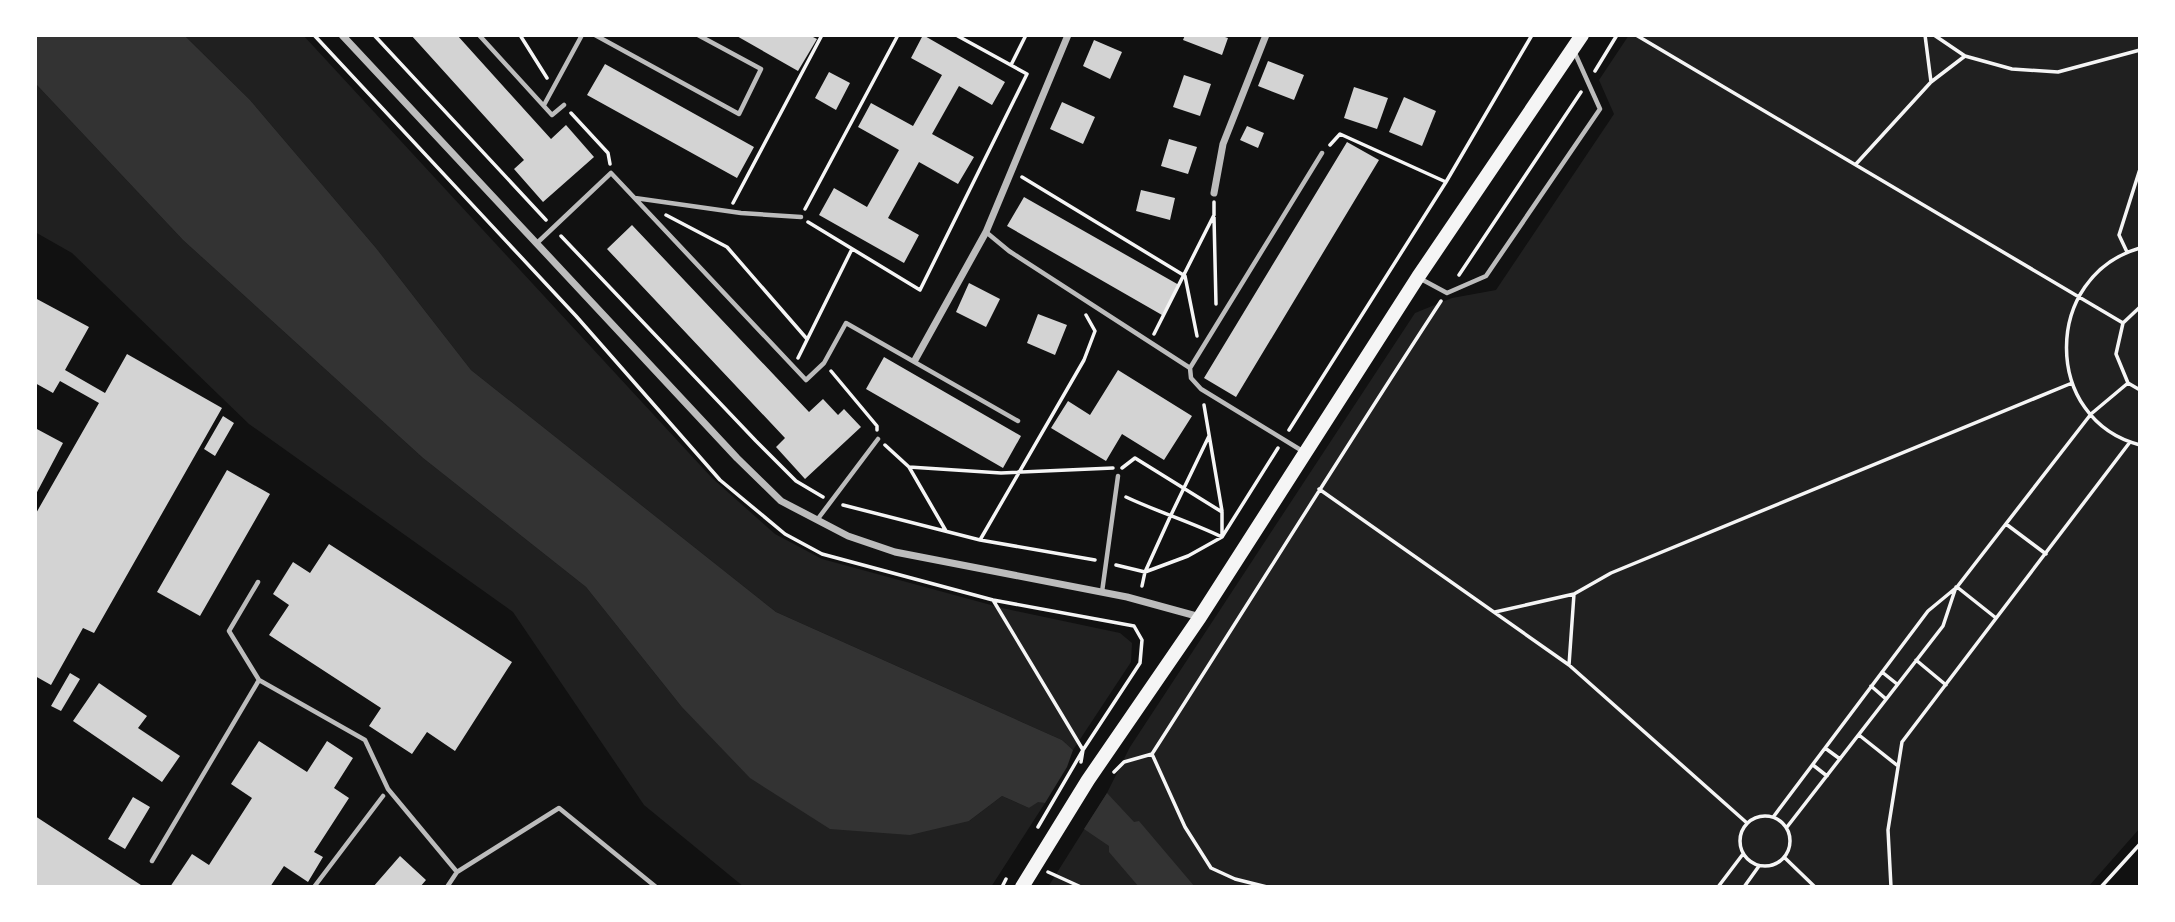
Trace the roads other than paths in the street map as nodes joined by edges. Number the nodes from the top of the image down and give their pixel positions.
1 (342, 35) edge
2 (480, 35) edge
3 (582, 35) edge
4 (595, 35) edge
5 (698, 35) edge
6 (1068, 35) edge
7 (1266, 35) edge
8 (1582, 35) edge
9 (1573, 48) junction
10 (544, 105) junction
11 (564, 105) road end
12 (1322, 153) road end
13 (1214, 193) road end
14 (634, 197) junction
15 (801, 218) road end
16 (986, 232) junction
17 (537, 243) junction
18 (1418, 276) junction
19 (915, 360) junction
20 (1190, 368) junction
21 (1018, 421) dead end
22 (877, 439) road end
23 (1305, 453) junction
24 (1118, 476) dead end
25 (816, 521) junction
26 (258, 582) dead end
27 (1102, 592) junction
28 (1200, 617) junction
29 (259, 680) junction
30 (383, 796) dead end
31 (152, 861) dead end
32 (457, 872) junction
33 (314, 887) edge
34 (447, 887) edge
35 (656, 887) edge
36 (1022, 887) edge

1 - 17 street
2 - 10 lane
3 - 10 lane
4 - 5 lane
6 - 16 street
7 - 13 street
8 - 9 main road
9 - 18 main road
9 - 18 lane
10 - 11 lane
12 - 20 lane
14 - 15 lane
14 - 17 lane
14 - 19 lane
16 - 19 street
16 - 20 lane
17 - 25 street
18 - 23 main road
19 - 21 lane
20 - 23 lane
22 - 25 lane
23 - 28 main road
24 - 27 lane
25 - 27 street
26 - 29 lane
27 - 28 street
28 - 36 main road
29 - 31 lane
29 - 32 lane
30 - 33 lane
32 - 34 lane
32 - 35 lane

